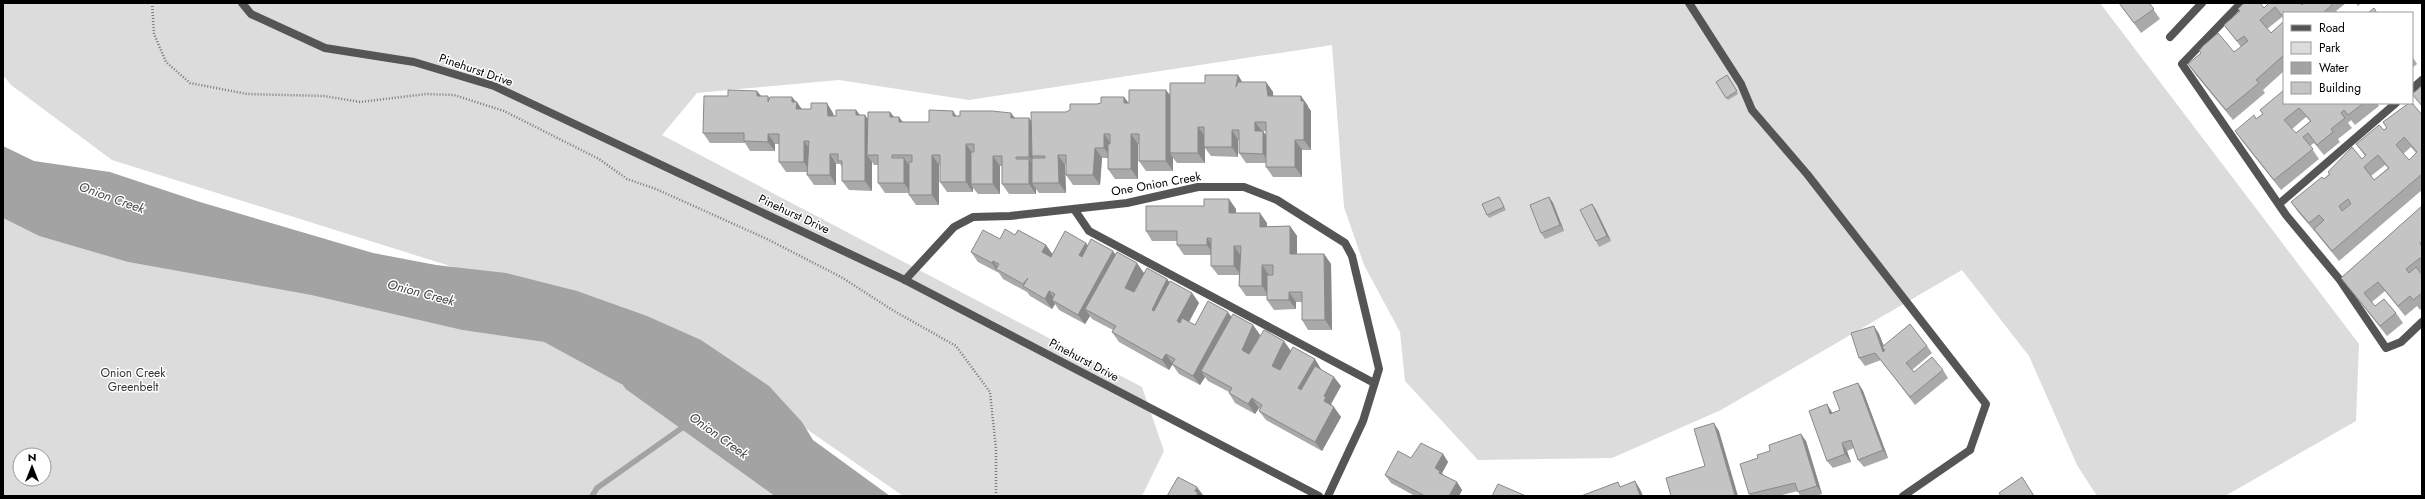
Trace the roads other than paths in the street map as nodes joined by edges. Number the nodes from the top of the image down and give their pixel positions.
1 (242, 3) edge
2 (1689, 3) edge
3 (2202, 3) edge
4 (2241, 3) edge
5 (2170, 37) dead end
6 (2422, 80) edge
7 (2413, 88) edge
8 (2395, 104) edge
9 (2279, 204) junction
10 (1074, 209) junction
11 (905, 280) junction
12 (2422, 322) edge
13 (1374, 383) junction
14 (1319, 496) edge
15 (1328, 496) edge
16 (1903, 496) edge

1 - 11 street, Pinehurst Drive
2 - 16 street
3 - 5 street
4 - 9 street
6 - 7 street
8 - 9 street
9 - 12 street
10 - 11 street, One Onion Creek
10 - 13 street
10 - 13 street, One Onion Creek
11 - 14 street, Pinehurst Drive
13 - 15 street, One Onion Creek

